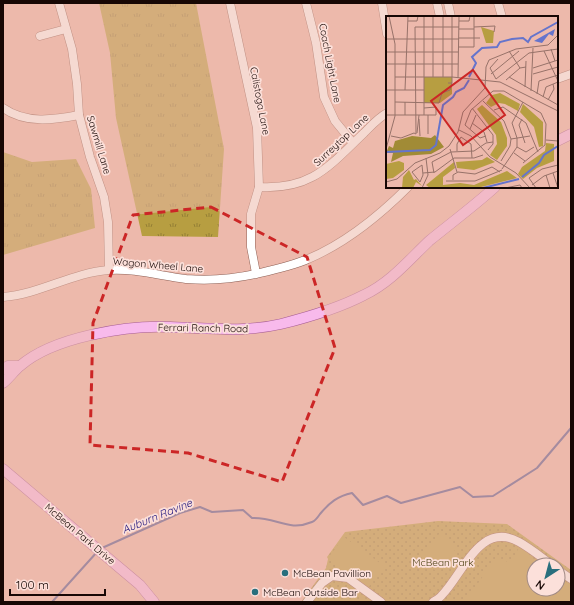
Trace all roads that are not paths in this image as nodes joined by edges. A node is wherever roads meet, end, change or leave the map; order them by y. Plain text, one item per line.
1 (60, 3) edge
2 (230, 3) edge
3 (306, 3) edge
4 (382, 3) edge
5 (437, 3) edge
6 (448, 3) edge
7 (498, 3) edge
8 (440, 16) edge
9 (451, 16) edge
10 (502, 16) edge
11 (386, 28) edge
12 (66, 29) junction
13 (40, 36) dead end
14 (571, 74) edge
15 (558, 79) edge
16 (3, 108) edge
17 (386, 113) edge
18 (79, 115) junction
19 (571, 134) edge
20 (558, 140) edge
21 (353, 143) junction
22 (259, 187) junction
23 (407, 188) edge
24 (494, 188) edge
25 (109, 270) junction
26 (256, 274) junction
27 (3, 297) edge
28 (19, 366) junction
29 (3, 370) edge
30 (3, 383) edge
31 (3, 469) edge
32 (541, 557) edge
33 (154, 602) edge
34 (307, 602) edge
35 (381, 602) edge
36 (432, 602) edge

1 - 12 street, Sawmill Lane
2 - 22 street, Calistoga Lane
3 - 21 street, Coach Light Lane
4 - 11 street
5 - 8 street
6 - 9 street
7 - 10 street
12 - 13 street
12 - 18 street, Sawmill Lane
14 - 15 street
16 - 18 street
17 - 21 street, Surreytop Lane
18 - 25 street, Sawmill Lane
19 - 20 main road
21 - 22 street, Surreytop Lane
22 - 26 street, Calistoga Lane
23 - 26 street, Wagon Wheel Lane
24 - 28 main road, Ferrari Ranch Road
25 - 26 street, Wagon Wheel Lane
25 - 27 street, Wagon Wheel Lane
28 - 29 main road, Ferrari Ranch Road
28 - 30 main road, Ferrari Ranch Road
31 - 33 main road, McBean Park Drive
32 - 36 street
34 - 35 street

